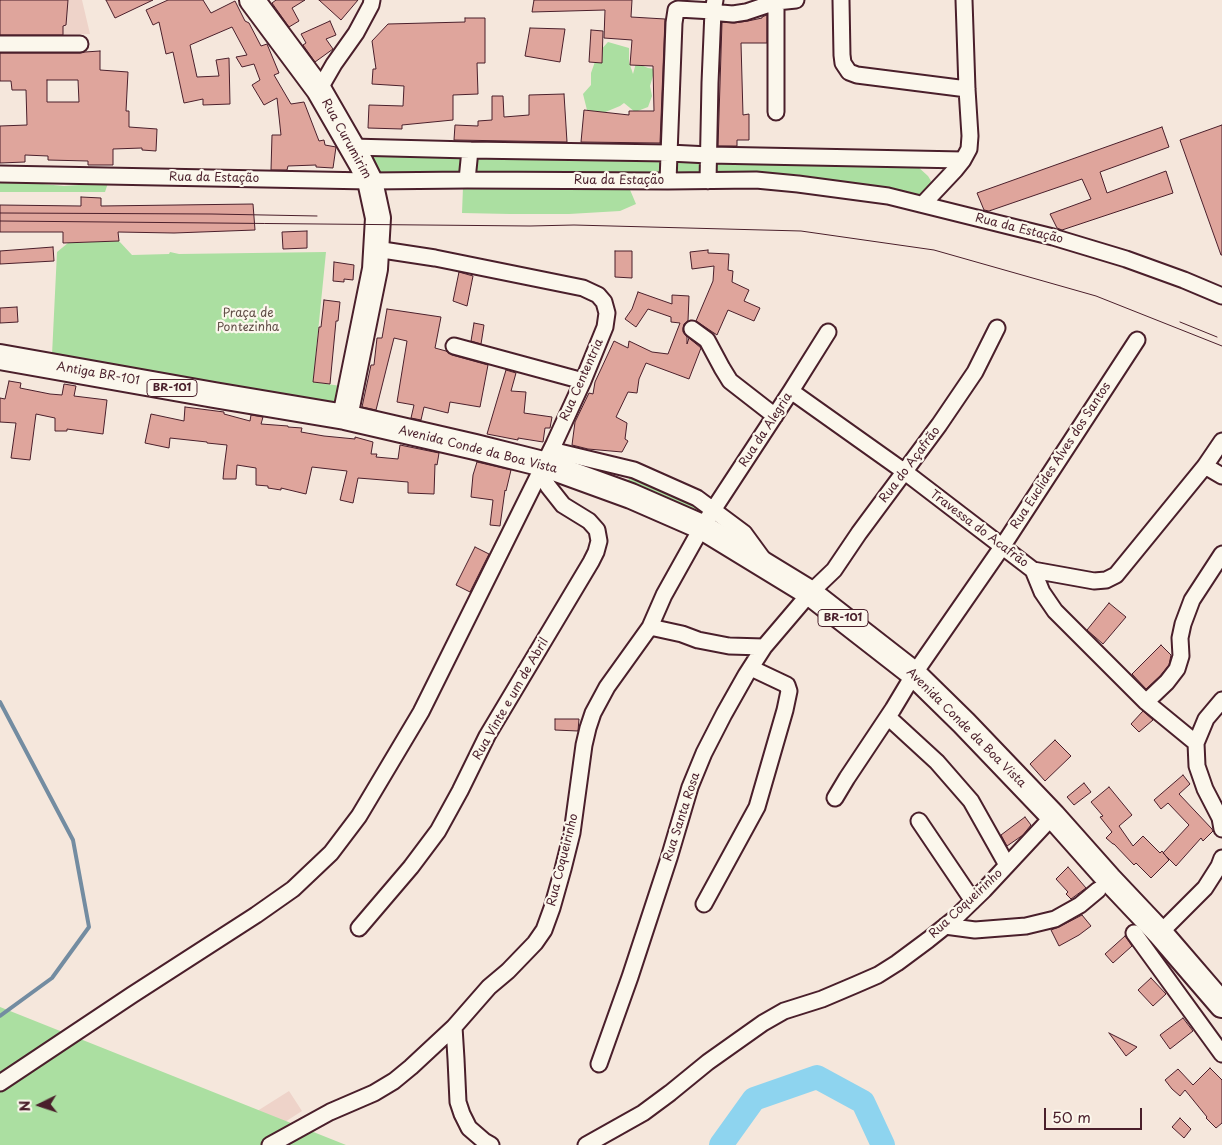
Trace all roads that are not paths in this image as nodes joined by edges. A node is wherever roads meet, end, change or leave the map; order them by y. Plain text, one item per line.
1 (252, 0) edge
2 (796, 0) edge
3 (842, 0) edge
4 (964, 0) edge
5 (375, 2) edge
6 (776, 2) junction
7 (714, 5) edge
8 (0, 44) edge
9 (80, 44) dead end
10 (966, 89) junction
11 (318, 90) junction
12 (776, 112) dead end
13 (352, 147) junction
14 (470, 150) junction
15 (669, 153) junction
16 (709, 155) junction
17 (964, 160) junction
18 (0, 174) edge
19 (467, 180) junction
20 (370, 181) junction
21 (668, 181) junction
22 (708, 181) junction
23 (922, 204) junction
24 (376, 249) junction
25 (1222, 296) edge
26 (692, 328) dead end
27 (997, 328) dead end
28 (828, 332) dead end
29 (1138, 340) dead end
30 (454, 346) dead end
31 (0, 357) edge
32 (583, 381) junction
33 (791, 391) junction
34 (345, 416) junction
35 (775, 416) junction
36 (1222, 441) edge
37 (545, 462) junction
38 (1205, 466) junction
39 (625, 467) junction
40 (905, 472) junction
41 (1222, 476) edge
42 (616, 490) junction
43 (708, 518) junction
44 (1002, 547) junction
45 (1222, 554) edge
46 (1033, 570) junction
47 (810, 593) junction
48 (650, 627) junction
49 (764, 647) junction
50 (751, 668) junction
51 (914, 674) junction
52 (1222, 700) edge
53 (1146, 702) junction
54 (888, 717) junction
55 (1196, 743) junction
56 (835, 798) dead end
57 (1054, 816) junction
58 (919, 821) dead end
59 (1222, 829) edge
60 (1222, 858) edge
61 (1007, 865) junction
62 (1098, 890) dead end
63 (973, 901) junction
64 (704, 904) dead end
65 (945, 926) junction
66 (358, 928) dead end
67 (1134, 933) dead end
68 (1160, 933) junction
69 (1222, 1005) edge
70 (454, 1027) junction
71 (1222, 1054) edge
72 (599, 1064) dead end
73 (0, 1083) edge
74 (270, 1145) edge
75 (491, 1145) edge
76 (586, 1145) edge

1 - 11 main road, Rua Curumirim
2 - 6 street
3 - 10 street
4 - 10 street
5 - 11 street
6 - 7 street
6 - 12 street
7 - 15 street
7 - 16 street
8 - 9 street
10 - 17 street
11 - 13 main road, Rua Curumirim
13 - 14 street
13 - 20 main road, Rua Curumirim
14 - 15 street
14 - 19 street
15 - 16 street
15 - 21 street
16 - 17 street
16 - 22 street
17 - 23 street
18 - 20 street, Rua da Estação
19 - 20 street, Rua da Estação
19 - 21 street, Rua da Estação
20 - 24 main road, Rua Curumirim
21 - 22 street, Rua da Estação
22 - 23 street, Rua da Estação
23 - 25 street, Rua da Estação
24 - 32 street, Rua Cententria
24 - 34 main road, Rua Curumirim
26 - 35 street
27 - 40 street, Rua do Açafrão
28 - 33 street, Rua da Alegria
29 - 44 street, Rua Euclides Alves dos Santos
30 - 32 street
31 - 34 main road, Antiga BR-101 / BR-101
32 - 37 street, Rua Cententria
33 - 35 street, Rua da Alegria
33 - 40 street, Travessa do Acafrão
34 - 37 main road, Avenida Conde da Boa Vista / BR-101
35 - 43 street, Rua da Alegria
36 - 38 street, Travessa do Acafrão
37 - 39 street
37 - 42 main road, Avenida Conde da Boa Vista / BR-101
37 - 66 street, Rua Vinte e um de Abril
37 - 73 street, Rua Cententria
38 - 41 street
38 - 46 street, Travessa do Acafrão
39 - 42 street
39 - 43 street
40 - 44 street, Travessa do Acafrão
40 - 47 street, Rua do Açafrão
42 - 43 main road, Avenida Conde da Boa Vista / BR-101
43 - 47 main road, Avenida Conde da Boa Vista / BR-101
43 - 48 street, Rua Coqueirinho
44 - 46 street, Travessa do Acafrão
44 - 51 street, Rua Euclides Alves dos Santos
45 - 53 street
46 - 53 street
47 - 49 street, Rua Santa Rosa
47 - 51 main road, Avenida Conde da Boa Vista / BR-101
48 - 49 street
48 - 70 street, Rua Coqueirinho
49 - 50 street, Rua Santa Rosa
50 - 64 street
50 - 72 street, Rua Santa Rosa
51 - 54 street, Rua Euclides Alves dos Santos
51 - 57 main road, Avenida Conde da Boa Vista / BR-101
52 - 55 street
53 - 55 street
54 - 56 street, Rua Euclides Alves dos Santos
54 - 61 street
55 - 59 street
57 - 61 street, Rua Coqueirinho
57 - 68 main road, Avenida Conde da Boa Vista / BR-101
58 - 63 street
60 - 68 street
61 - 63 street, Rua Coqueirinho
62 - 65 street
63 - 65 street, Rua Coqueirinho
65 - 76 street, Rua Coqueirinho
67 - 71 street
68 - 69 main road, Avenida Conde da Boa Vista / BR-101
70 - 74 street
70 - 75 street

